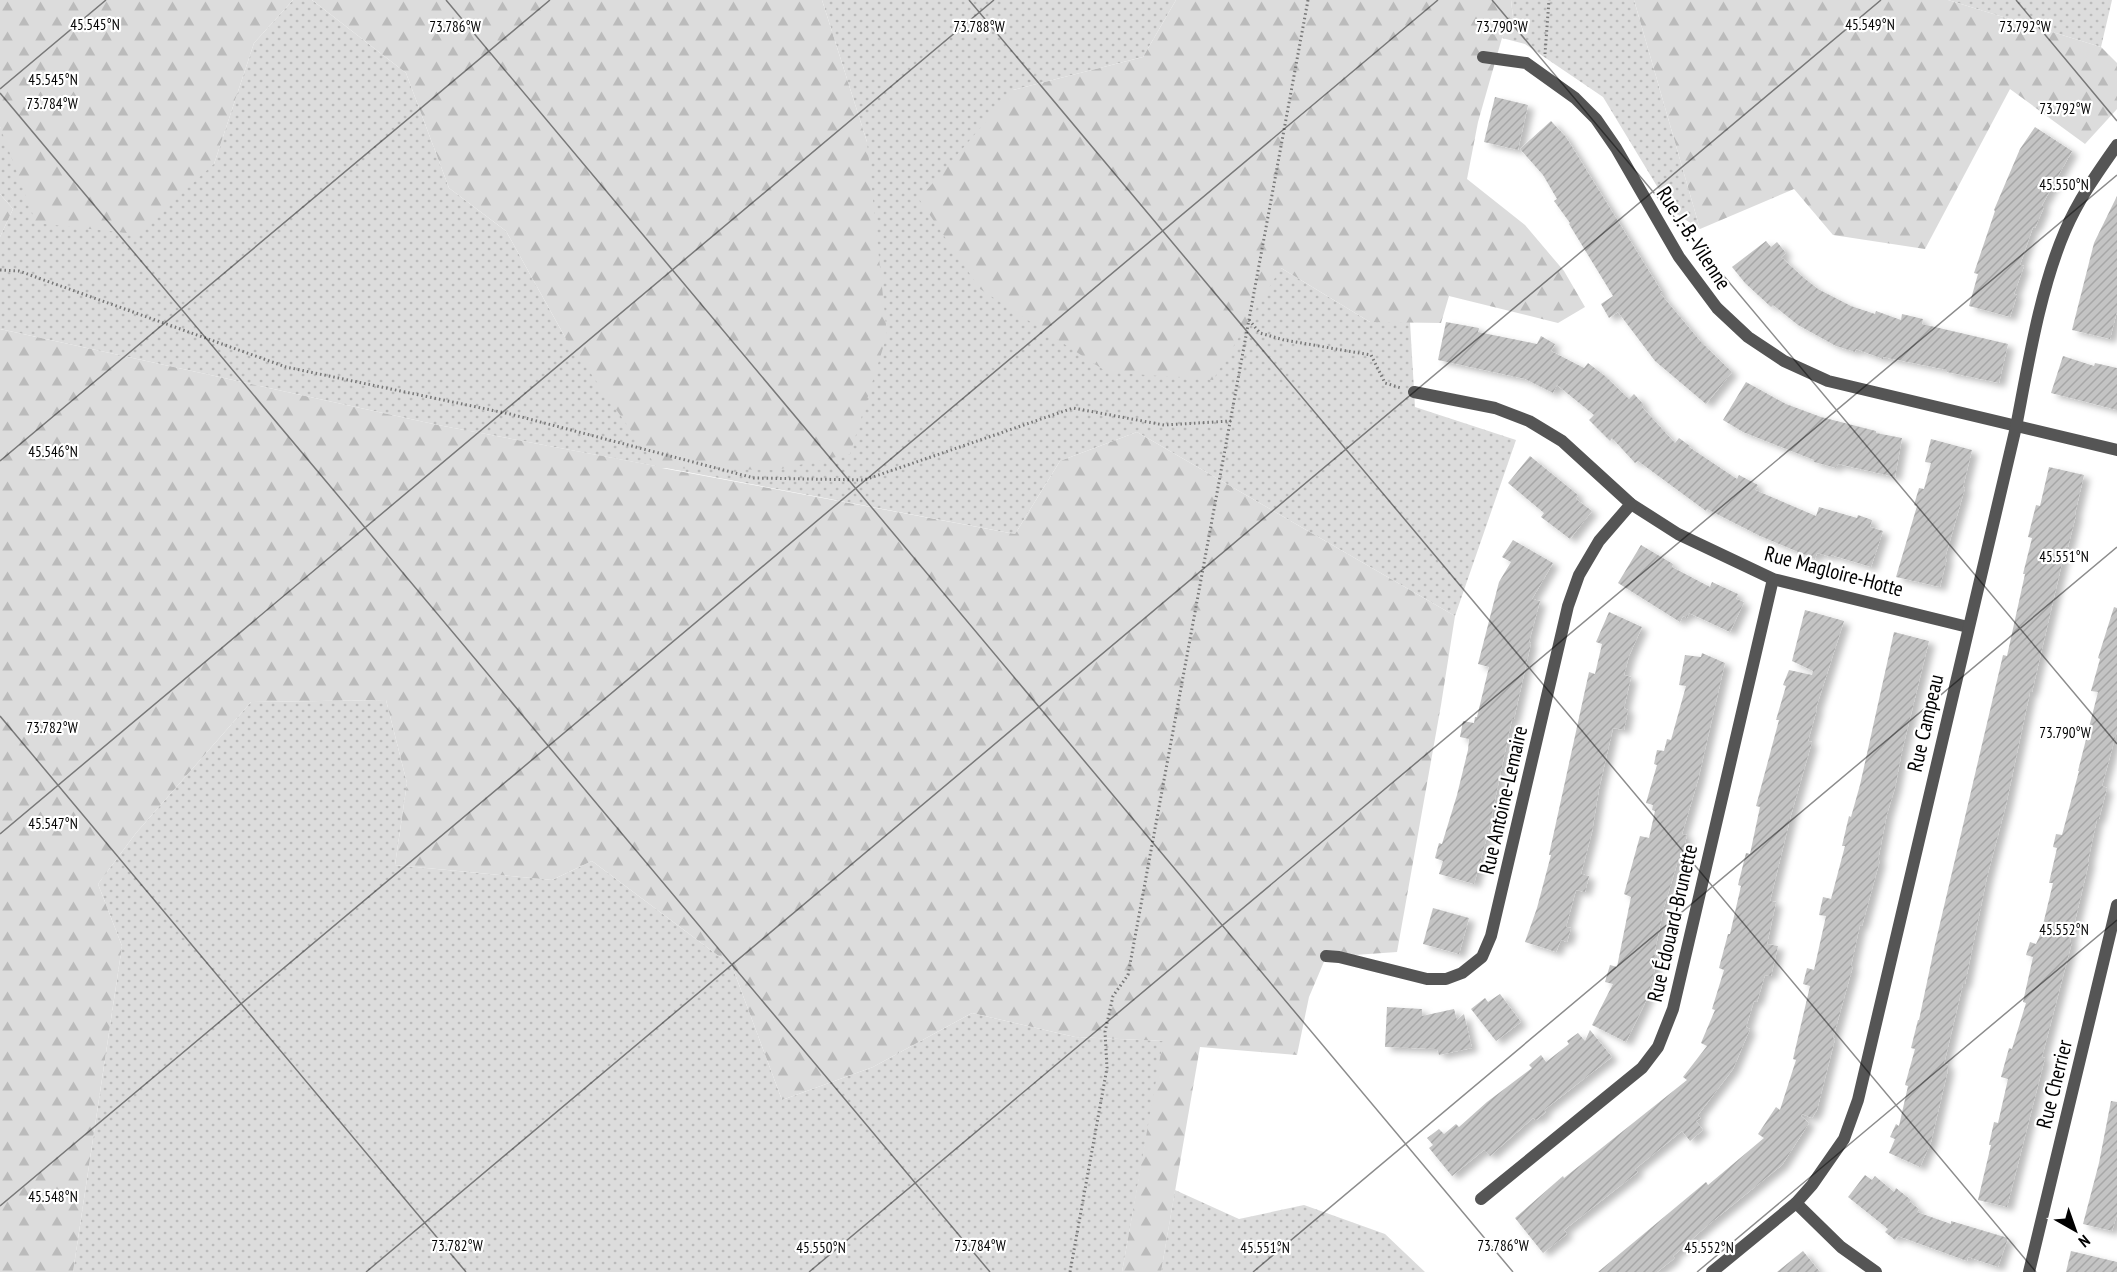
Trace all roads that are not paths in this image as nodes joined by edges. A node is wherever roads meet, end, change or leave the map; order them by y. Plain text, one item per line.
1 (1483, 57) dead end
2 (2117, 145) edge
3 (1414, 392) road end
4 (2016, 427) junction
5 (2117, 450) edge
6 (1631, 504) junction
7 (1773, 579) junction
8 (1968, 627) junction
9 (2117, 905) edge
10 (1326, 957) dead end
11 (1481, 1199) dead end
12 (1796, 1203) junction
13 (1712, 1272) edge
14 (1875, 1272) edge
15 (2029, 1272) edge

1 - 4 street, Rue J.-B.-Vilenne
2 - 4 street, Rue Campeau
3 - 6 street, Rue Magloire-Hotte
4 - 5 street, Rue J.-B.-Vilenne
4 - 8 street, Rue Campeau
6 - 7 street, Rue Magloire-Hotte
6 - 10 street, Rue Antoine-Lemaire
7 - 8 street, Rue Magloire-Hotte
7 - 11 street, Rue Édouard-Brunette
8 - 12 street, Rue Campeau
9 - 15 street, Rue Cherrier
12 - 13 street, Rue Campeau
12 - 14 street

